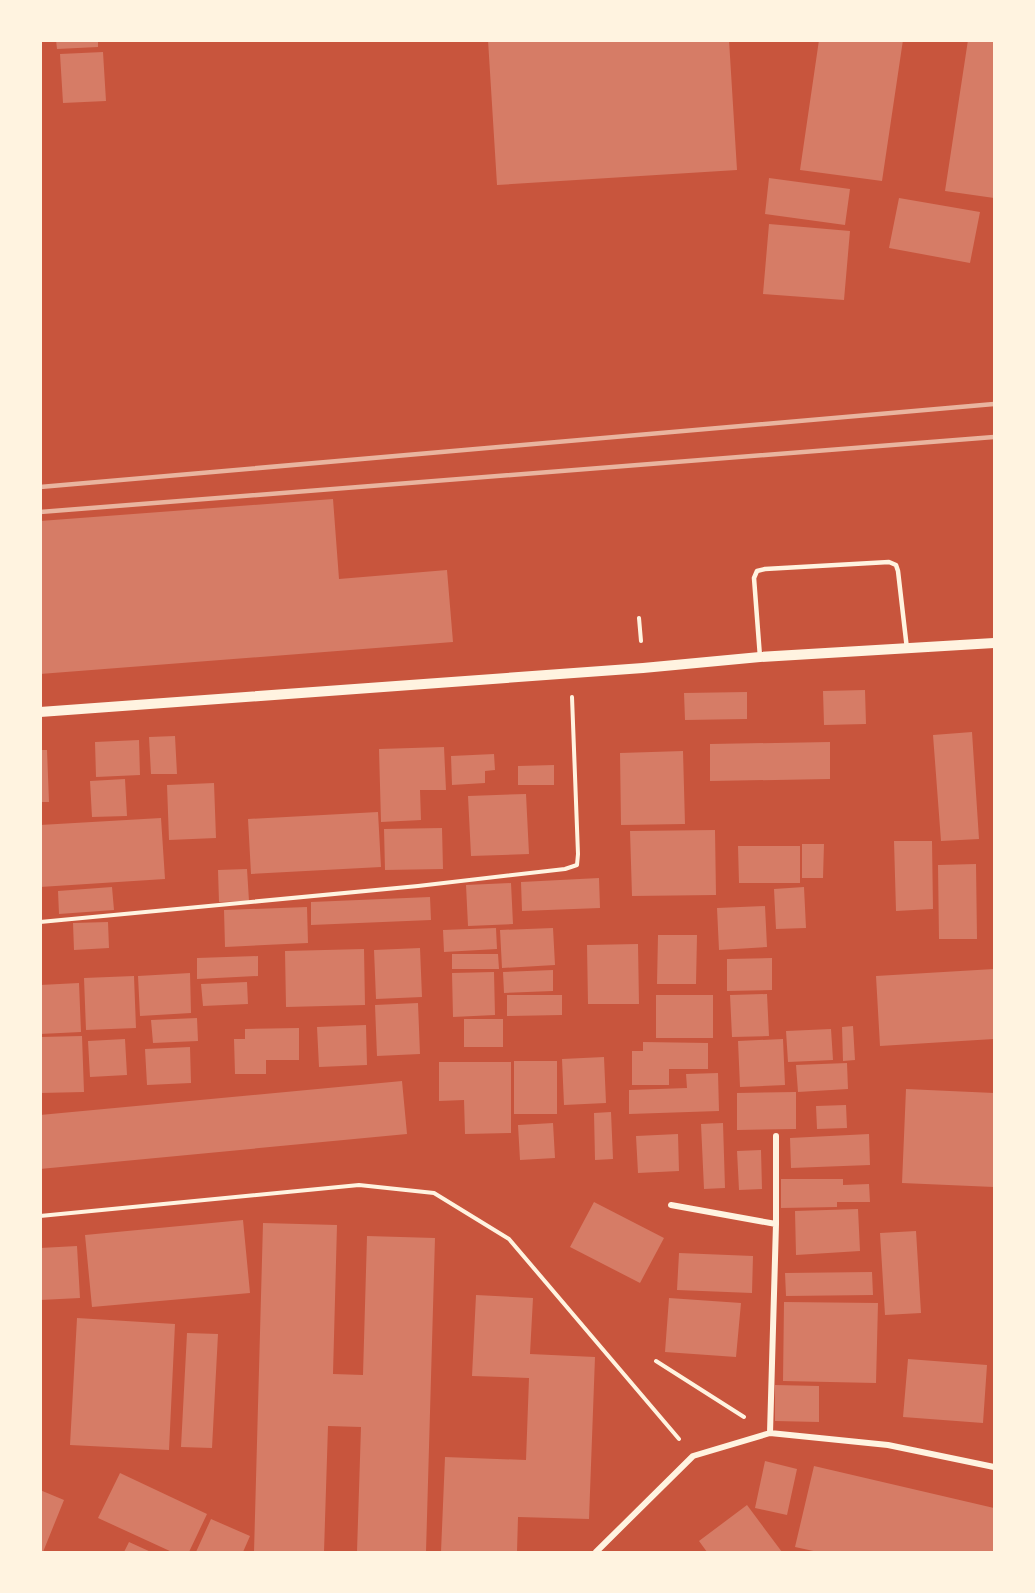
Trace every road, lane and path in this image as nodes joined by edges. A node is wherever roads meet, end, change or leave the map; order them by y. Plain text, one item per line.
1 (639, 618) dead end
2 (641, 641) dead end
3 (994, 643) edge
4 (907, 649) junction
5 (759, 657) junction
6 (572, 673) junction
7 (40, 712) edge
8 (40, 922) edge
9 (776, 1136) dead end
10 (671, 1205) dead end
11 (40, 1216) edge
12 (776, 1224) junction
13 (656, 1361) dead end
14 (770, 1433) junction
15 (693, 1456) junction
16 (994, 1467) edge
17 (596, 1552) edge

1 - 2 path
3 - 4 street
4 - 5 street
4 - 5 lane
5 - 6 street
6 - 7 street
6 - 8 path
9 - 12 street
10 - 12 street
11 - 15 path
12 - 14 street
13 - 14 path
14 - 15 street
14 - 16 street
15 - 17 street

